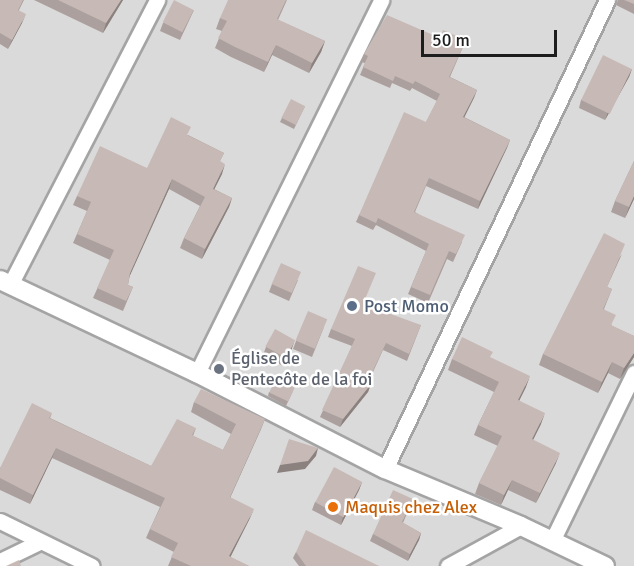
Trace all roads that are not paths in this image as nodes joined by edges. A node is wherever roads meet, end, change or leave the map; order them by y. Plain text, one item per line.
1 (157, 0) edge
2 (381, 0) edge
3 (607, 0) edge
4 (5, 282) edge
5 (197, 373) junction
6 (634, 373) edge
7 (385, 469) junction
8 (0, 521) edge
9 (521, 526) junction
10 (552, 541) junction
11 (39, 542) junction
12 (0, 561) edge
13 (92, 566) edge
14 (448, 566) edge
15 (605, 566) edge

1 - 4 street
2 - 5 street
3 - 7 street
4 - 5 street
5 - 7 street
6 - 10 street
7 - 9 street
8 - 11 street
9 - 10 street
9 - 14 street
10 - 15 street
11 - 12 street
11 - 13 street

